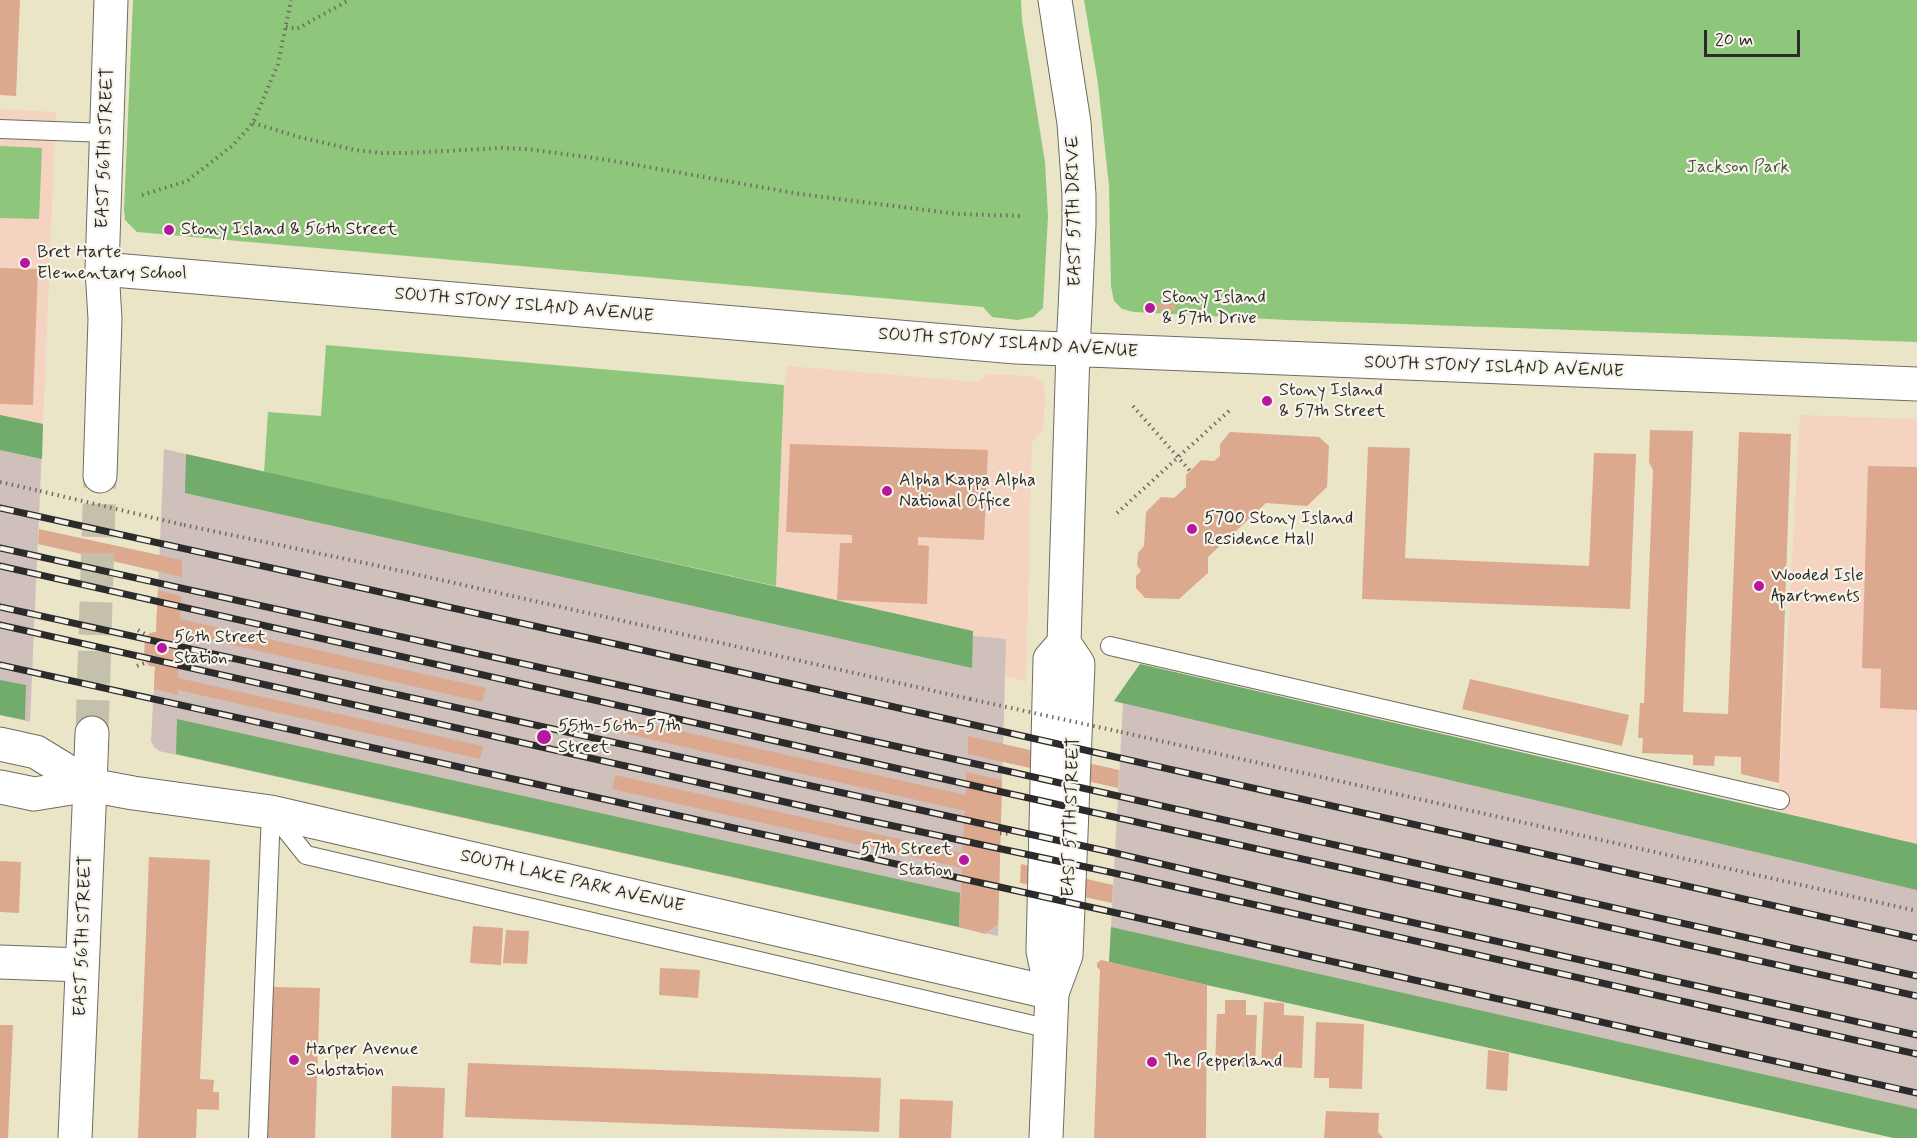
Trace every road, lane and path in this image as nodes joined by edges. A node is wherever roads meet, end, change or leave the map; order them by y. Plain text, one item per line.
1 (111, 0) edge
2 (291, 0) edge
3 (348, 0) edge
4 (1055, 0) edge
5 (286, 27) junction
6 (253, 123) junction
7 (0, 129) edge
8 (107, 133) junction
9 (142, 195) dead end
10 (1022, 216) dead end
11 (102, 269) junction
12 (1073, 351) junction
13 (1917, 384) edge
14 (1133, 406) dead end
15 (1232, 409) dead end
16 (1179, 458) junction
17 (1190, 471) dead end
18 (100, 476) tunnel mouth
19 (0, 482) edge
20 (1117, 513) dead end
21 (138, 630) dead end
22 (147, 635) dead end
23 (1110, 646) dead end
24 (147, 662) dead end
25 (137, 666) dead end
26 (92, 733) tunnel mouth
27 (0, 744) edge
28 (90, 785) junction
29 (0, 788) edge
30 (1780, 800) dead end
31 (271, 812) junction
32 (1000, 833) dead end
33 (1010, 834) dead end
34 (1917, 911) edge
35 (0, 962) edge
36 (82, 965) junction
37 (1052, 993) junction
38 (1050, 1029) junction
39 (75, 1138) edge
40 (258, 1138) edge
41 (1046, 1138) edge

1 - 8 street, EAST 56TH STREET
2 - 5 path
3 - 5 path
4 - 12 street, EAST 57TH DRIVE
5 - 6 path
6 - 9 path
6 - 10 path
7 - 8 lane
8 - 11 street, EAST 56TH STREET
11 - 12 street, SOUTH STONY ISLAND AVENUE
11 - 18 street, EAST 56TH STREET
12 - 13 street, SOUTH STONY ISLAND AVENUE
12 - 37 street, EAST 57TH STREET
14 - 16 path
15 - 16 path
16 - 17 path
16 - 20 path
19 - 34 path, bridge
21 - 22 path
23 - 30 lane
24 - 25 path
26 - 28 street, EAST 56TH STREET
27 - 28 street, SOUTH LAKE PARK AVENUE
28 - 29 street, SOUTH LAKE PARK AVENUE
28 - 31 street, SOUTH LAKE PARK AVENUE
28 - 36 street, EAST 56TH STREET
31 - 37 street, SOUTH LAKE PARK AVENUE
31 - 38 lane
31 - 40 lane
32 - 33 path
35 - 36 street
36 - 39 street, EAST 56TH STREET
37 - 38 street, EAST 57TH STREET
38 - 41 street, EAST 57TH STREET

